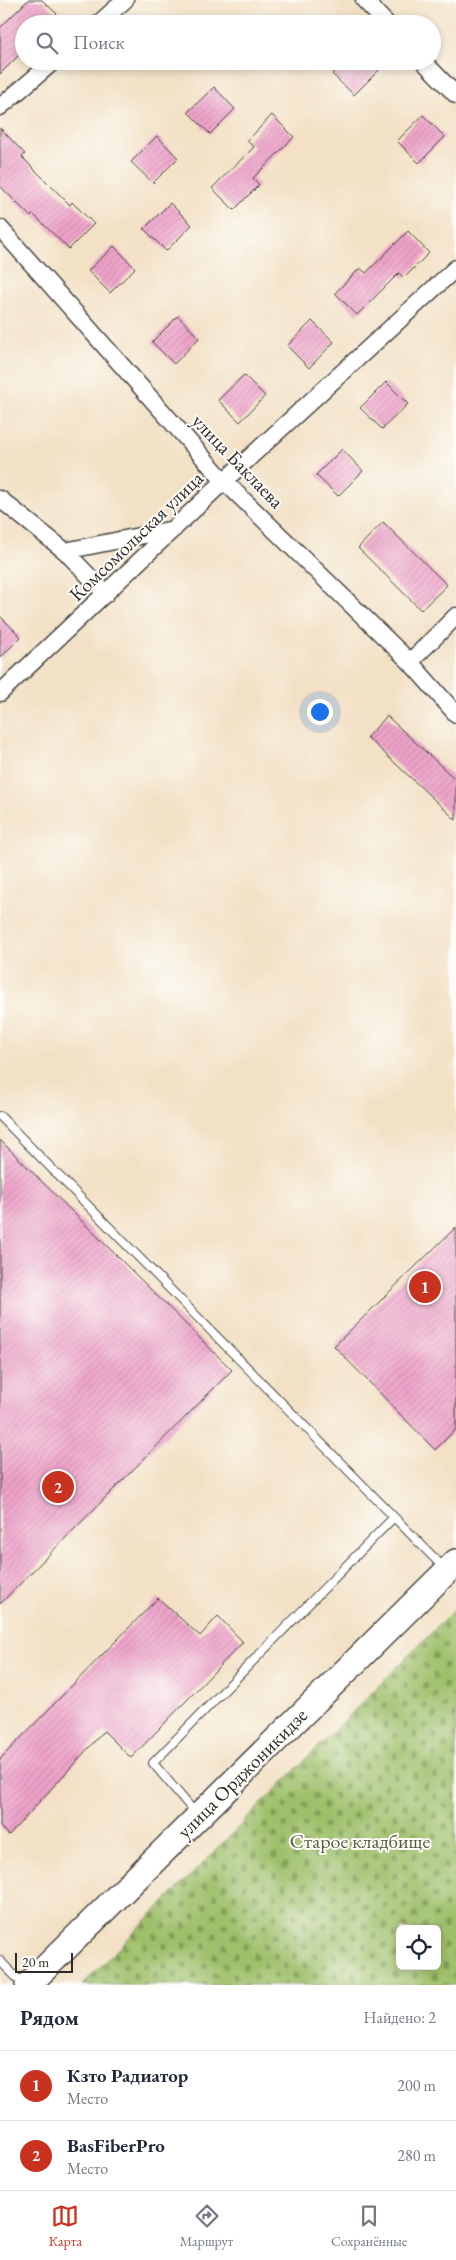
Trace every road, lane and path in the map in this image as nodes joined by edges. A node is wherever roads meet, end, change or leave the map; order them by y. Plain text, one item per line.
1 (125, 0) edge
2 (364, 0) edge
3 (108, 15) edge
4 (378, 15) edge
5 (43, 70) edge
6 (432, 70) edge
7 (456, 95) edge
8 (0, 107) edge
9 (0, 228) edge
10 (456, 268) edge
11 (224, 481) junction
12 (0, 499) edge
13 (174, 529) junction
14 (65, 551) junction
15 (106, 594) junction
16 (456, 616) edge
17 (410, 662) junction
18 (0, 693) edge
19 (456, 714) edge
20 (0, 1116) edge
21 (394, 1517) junction
22 (451, 1566) edge
23 (198, 1816) junction
24 (0, 1961) edge
25 (24, 1985) edge
26 (28, 1985) edge

1 - 3 street
2 - 4 street
5 - 8 street
6 - 7 street
9 - 11 street, улица Баклаева
10 - 11 street, Комсомольская улица
11 - 13 street, Комсомольская улица
11 - 17 street, улица Баклаева
12 - 14 street
13 - 14 street
13 - 15 street, Комсомольская улица
14 - 15 street
15 - 18 street, Комсомольская улица
16 - 17 street
17 - 19 street, улица Баклаева
20 - 21 lane
21 - 22 lane
21 - 23 lane
22 - 23 main road, улица Орджоникидзе
23 - 26 main road, улица Орджоникидзе
24 - 25 lane

